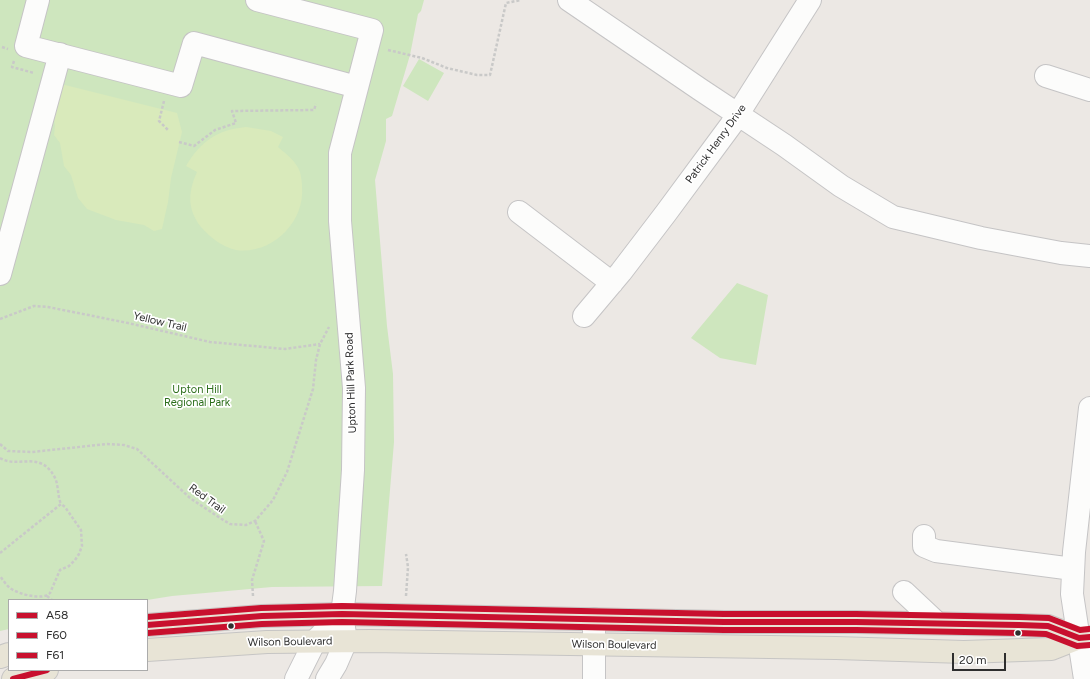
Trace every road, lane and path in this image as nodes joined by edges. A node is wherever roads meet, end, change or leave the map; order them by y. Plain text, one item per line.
1 (38, 0) edge
2 (256, 0) edge
3 (521, 0) edge
4 (569, 0) edge
5 (810, 0) edge
6 (60, 54) junction
7 (410, 55) dead end
8 (1046, 76) dead end
9 (357, 87) junction
10 (1090, 90) edge
11 (316, 104) dead end
12 (162, 108) dead end
13 (738, 115) junction
14 (168, 130) dead end
15 (179, 142) dead end
16 (519, 212) dead end
17 (1090, 256) edge
18 (0, 274) edge
19 (612, 283) junction
20 (348, 305) junction
21 (584, 316) dead end
22 (0, 319) edge
23 (320, 344) junction
24 (1090, 408) edge
25 (0, 444) edge
26 (0, 458) edge
27 (61, 504) junction
28 (255, 521) junction
29 (924, 536) dead end
30 (0, 553) edge
31 (406, 554) dead end
32 (1073, 569) junction
33 (0, 576) edge
34 (904, 592) dead end
35 (406, 594) dead end
36 (47, 596) junction
37 (253, 596) dead end
38 (51, 599) edge
39 (342, 614) junction
40 (594, 619) junction
41 (937, 623) junction
42 (148, 625) edge
43 (1085, 638) edge
44 (315, 641) junction
45 (346, 641) junction
46 (594, 645) junction
47 (148, 650) edge
48 (43, 671) edge
49 (13, 679) edge
50 (296, 679) edge
51 (327, 679) edge
52 (594, 679) edge
53 (1085, 679) edge

1 - 6 street
2 - 9 street, Upton Hill Park Road
3 - 7 path
4 - 13 street
5 - 13 street, Patrick Henry Drive
6 - 9 street
6 - 18 street
8 - 10 street
9 - 20 street, Upton Hill Park Road
11 - 15 path
12 - 14 path
13 - 17 street
13 - 19 street, Patrick Henry Drive
16 - 19 street
19 - 21 street, Patrick Henry Drive
20 - 23 path
20 - 39 street, Upton Hill Park Road
22 - 23 path, Yellow Trail
23 - 28 path
24 - 32 street
25 - 28 path, Red Trail
26 - 27 path
27 - 30 path
27 - 36 path
28 - 37 path
29 - 32 street
31 - 35 path
32 - 43 street
33 - 36 path
34 - 41 street
36 - 38 path
39 - 40 main road
39 - 42 main road
39 - 44 street
39 - 45 street
40 - 41 main road
40 - 46 street
41 - 43 main road
43 - 46 main road, Wilson Boulevard
43 - 53 street
44 - 45 main road, Wilson Boulevard
44 - 47 main road, Wilson Boulevard
44 - 50 street
45 - 46 main road, Wilson Boulevard
45 - 51 street
46 - 52 street
48 - 49 main road

